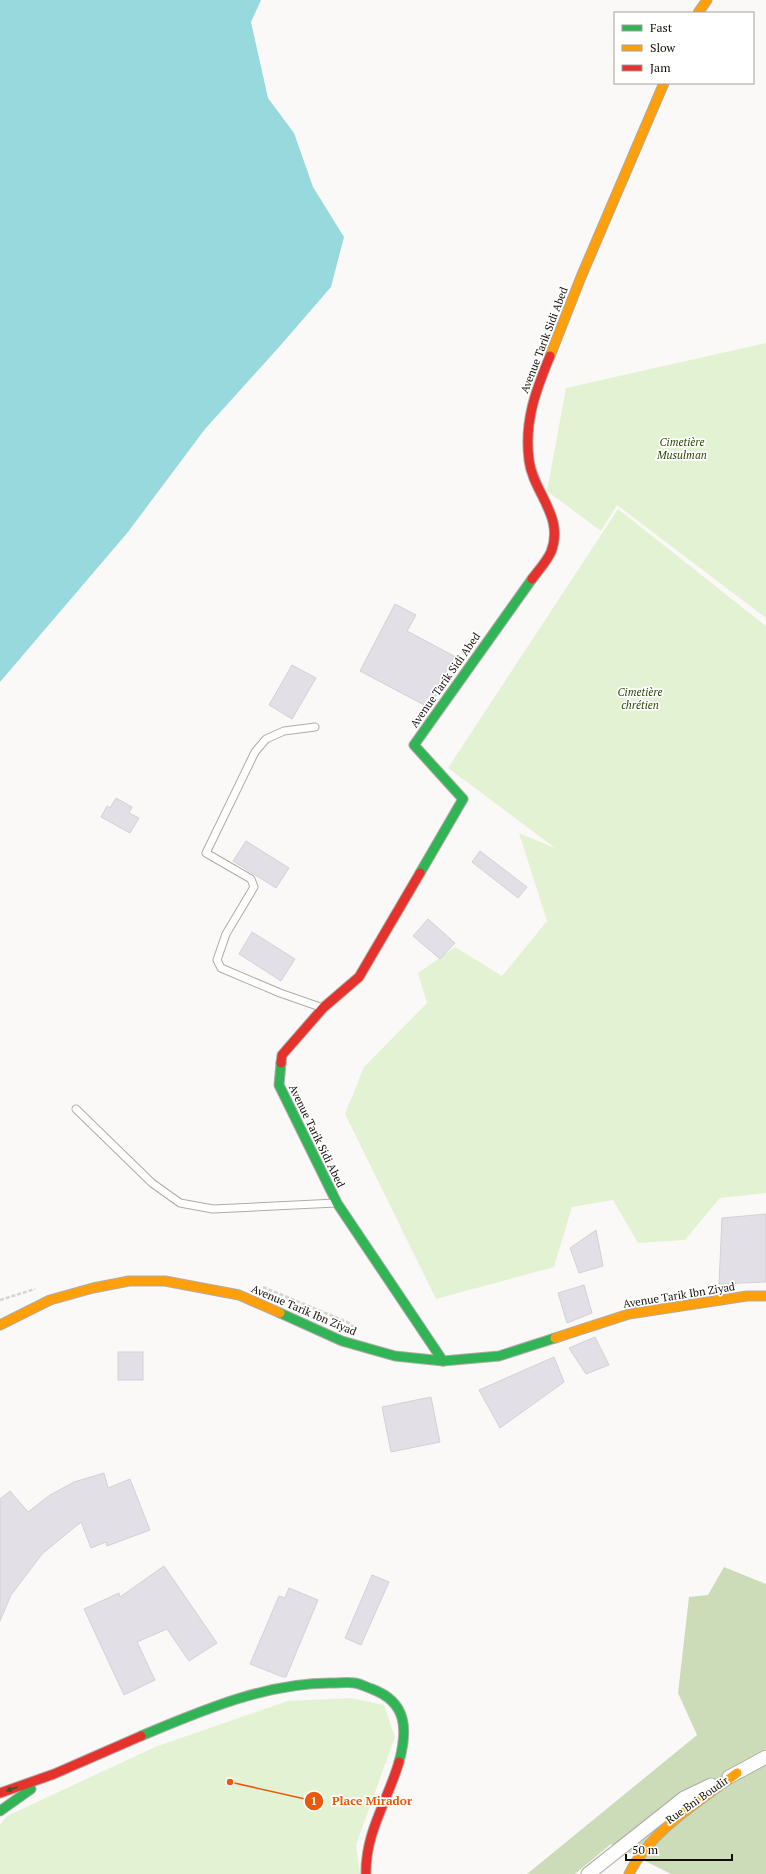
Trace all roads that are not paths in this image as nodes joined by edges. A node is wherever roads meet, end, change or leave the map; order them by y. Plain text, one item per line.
1 (707, 0) edge
2 (699, 12) edge
3 (664, 84) edge
4 (315, 727) dead end
5 (323, 1008) junction
6 (76, 1109) dead end
7 (337, 1203) junction
8 (766, 1296) edge
9 (0, 1325) edge
10 (443, 1361) junction
11 (766, 1757) edge
12 (737, 1773) junction
13 (51, 1775) junction
14 (0, 1793) edge
15 (0, 1811) edge
16 (366, 1874) edge
17 (588, 1874) edge
18 (602, 1874) edge
19 (629, 1874) edge

1 - 2 street
3 - 5 street, Avenue Tarik Sidi Abed
4 - 5 lane
5 - 7 street, Avenue Tarik Sidi Abed
6 - 7 lane
7 - 10 street, Avenue Tarik Sidi Abed
8 - 10 street, Avenue Tarik Ibn Ziyad
9 - 10 street, Avenue Tarik Ibn Ziyad
11 - 12 street, Rue Bni Boudir
12 - 17 street, Rue Bni Boudir
12 - 18 street, Rue Bni Boudir
12 - 19 street
13 -> 14 street
13 - 15 street
13 - 16 street

